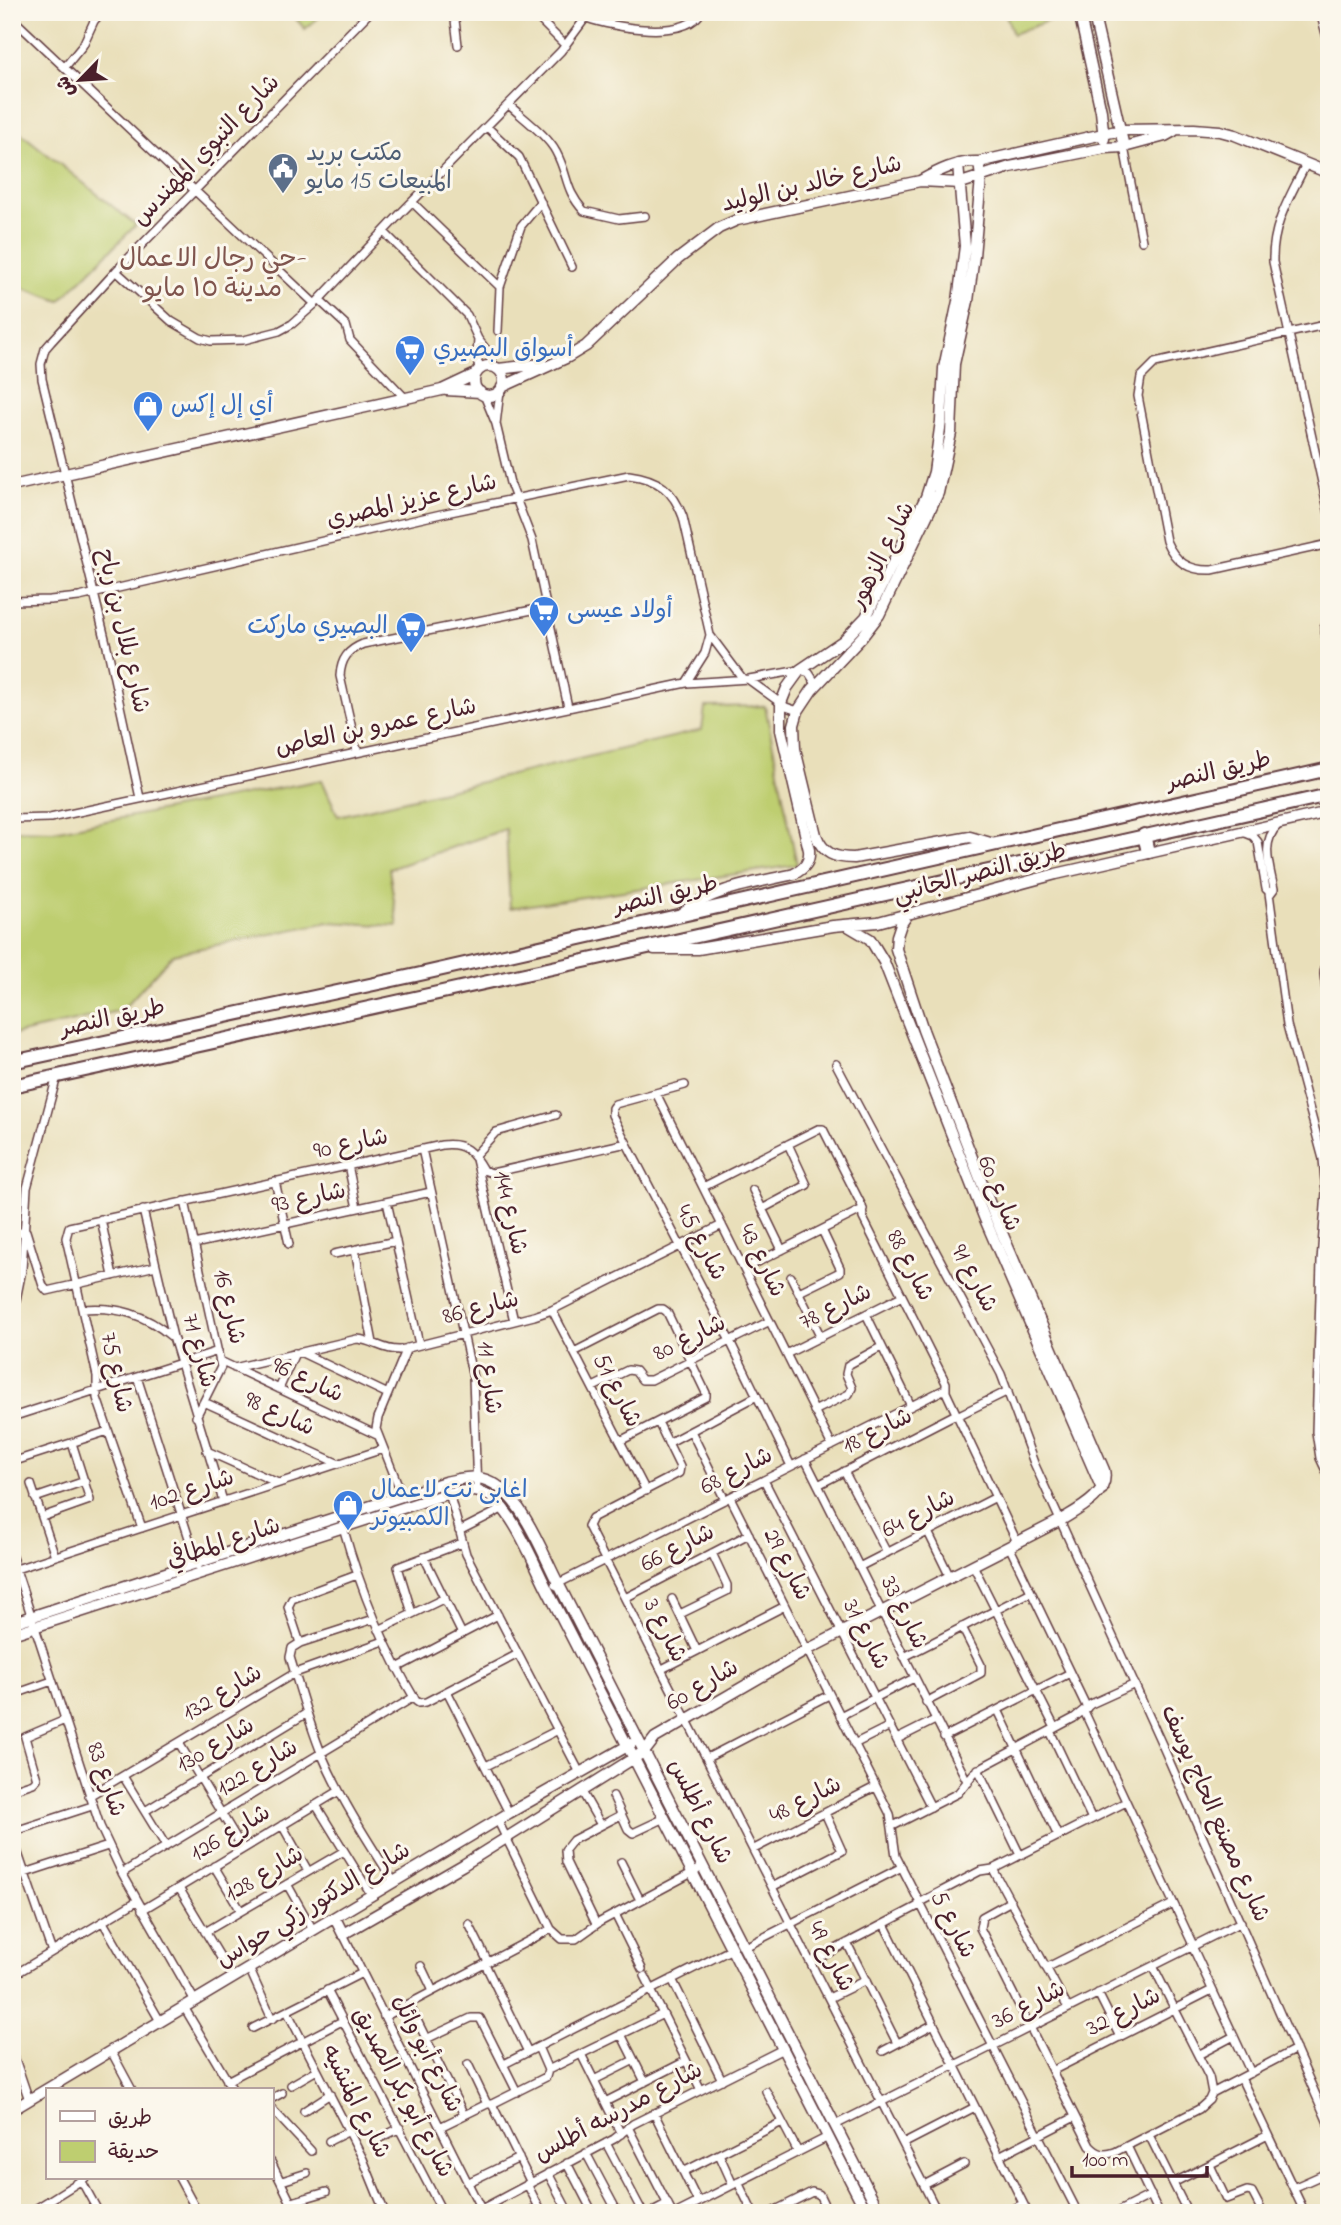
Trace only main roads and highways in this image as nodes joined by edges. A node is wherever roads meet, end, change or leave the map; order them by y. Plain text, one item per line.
1 (1329, 769) edge
2 (1329, 795) edge
3 (1144, 835) junction
4 (1148, 852) road end
5 (320, 995) junction
6 (295, 1001) junction
7 (324, 1019) junction
8 (299, 1024) junction
9 (12, 1062) edge
10 (12, 1086) edge

1 - 5 highway, طريق النصر
2 - 3 highway, طريق النصر
3 - 4 highway
3 - 7 highway, طريق النصر
5 - 6 highway, طريق النصر
5 - 7 highway
6 - 8 highway
6 - 9 highway, طريق النصر
7 - 8 highway, طريق النصر
8 - 10 highway, طريق النصر

